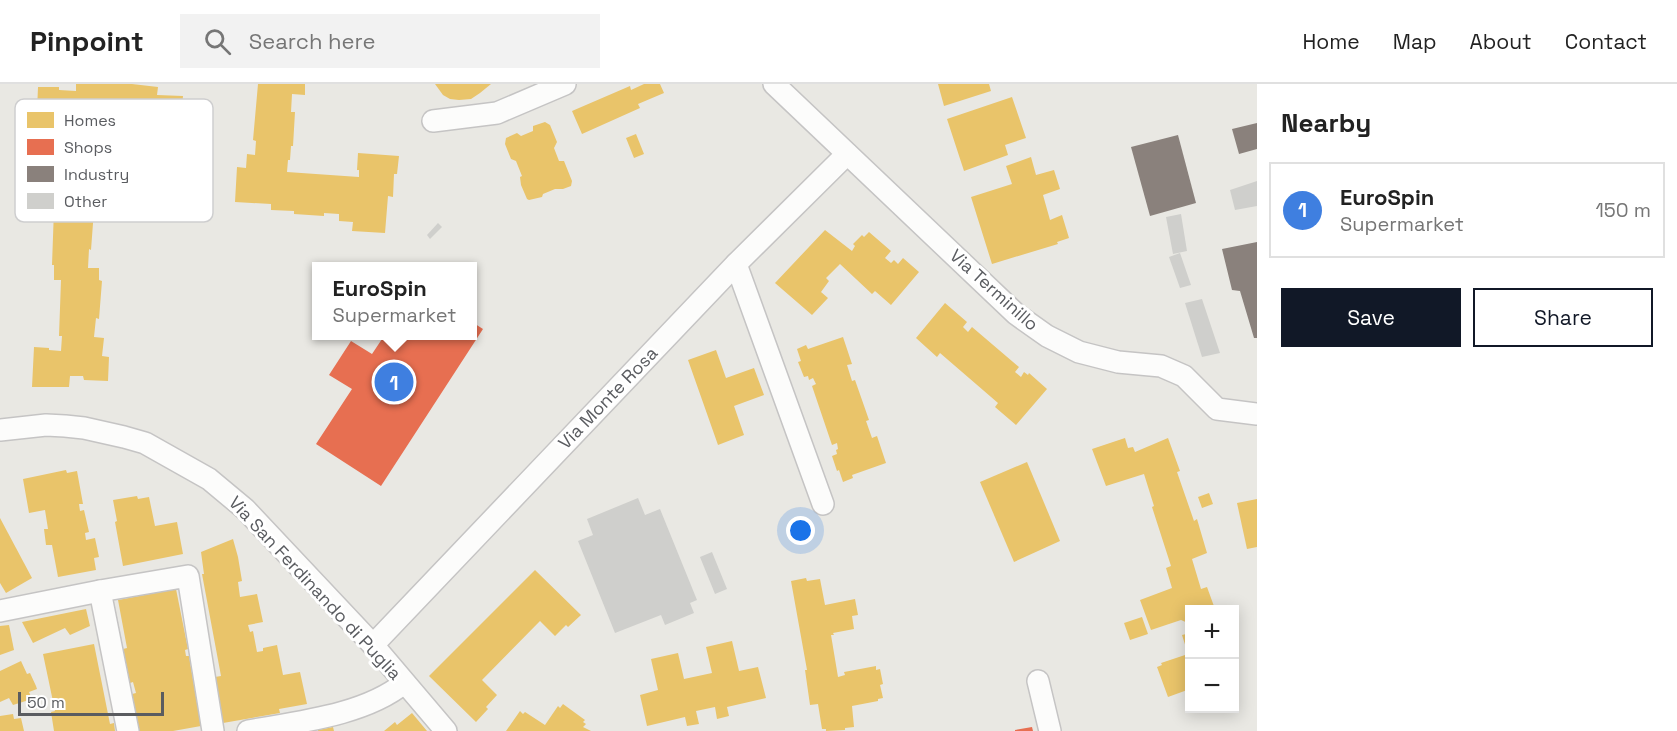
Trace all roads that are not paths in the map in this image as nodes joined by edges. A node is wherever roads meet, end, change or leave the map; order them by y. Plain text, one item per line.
1 (565, 84) edge
2 (774, 84) edge
3 (433, 121) dead end
4 (847, 154) junction
5 (736, 264) junction
6 (1257, 414) edge
7 (0, 430) edge
8 (823, 504) dead end
9 (100, 591) junction
10 (0, 611) edge
11 (373, 645) junction
12 (1038, 681) dead end
13 (404, 683) junction
14 (128, 731) edge
15 (213, 731) edge
16 (248, 731) edge
17 (446, 731) edge
18 (1050, 731) edge

1 - 3 street
2 - 4 street, Via Terminillo
4 - 5 street, Via Monte Rosa
4 - 6 street, Via Terminillo
5 - 8 street
5 - 11 street, Via Monte Rosa
7 - 11 street, Via San Ferdinando di Puglia
9 - 10 street
9 - 14 street
9 - 15 street
11 - 13 street, Via San Ferdinando di Puglia
12 - 18 street
13 - 16 street
13 - 17 street, Via San Ferdinando di Puglia

